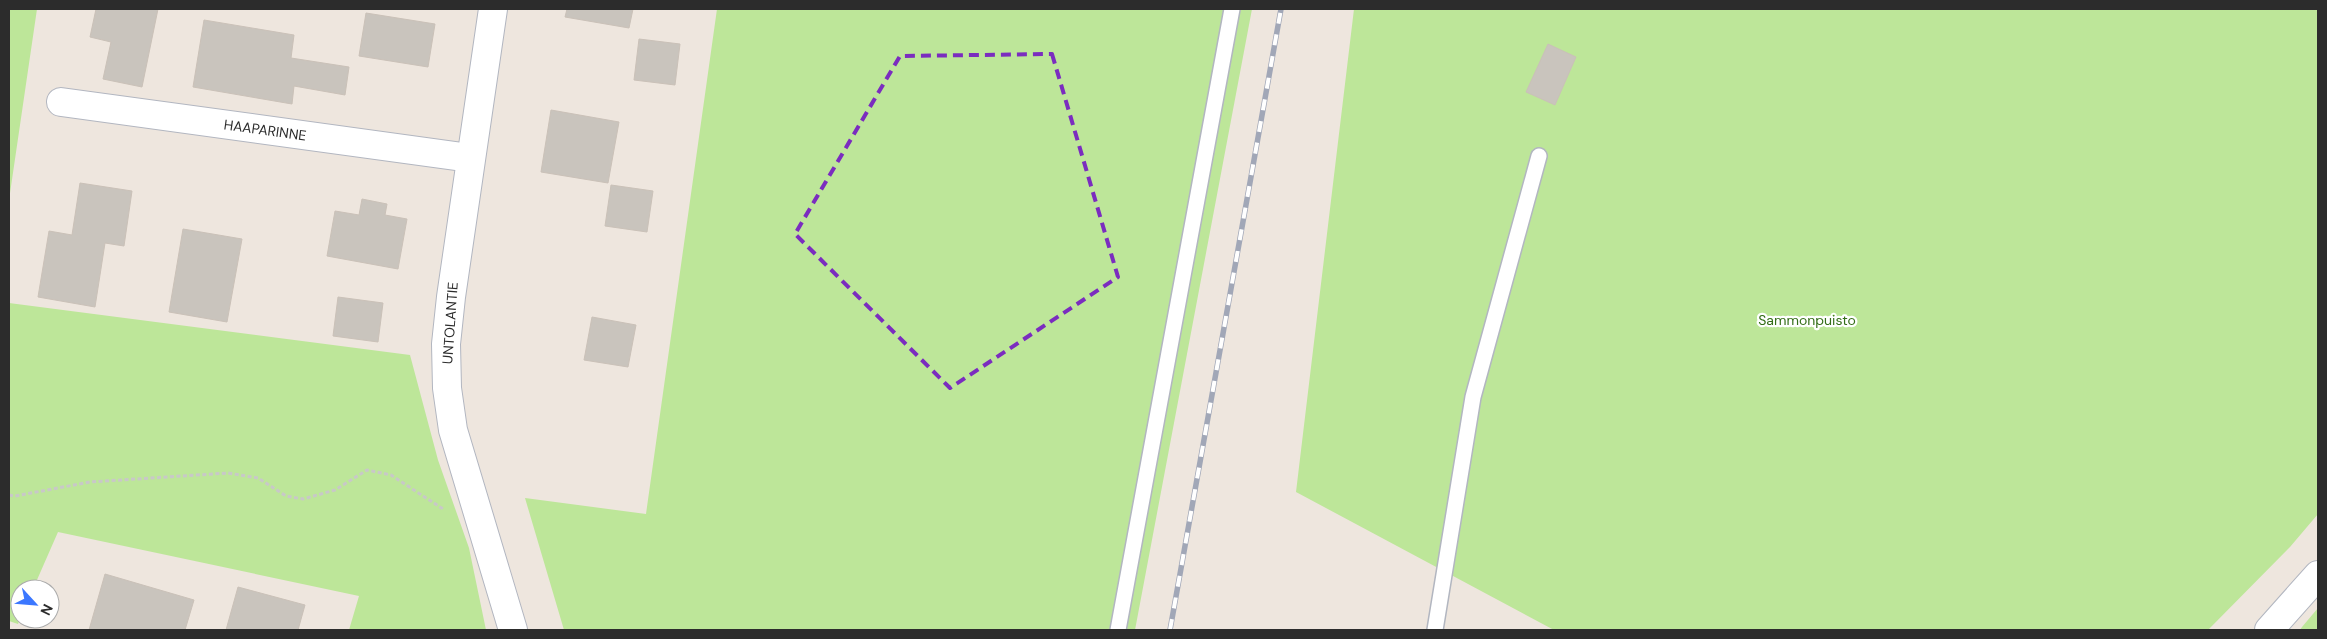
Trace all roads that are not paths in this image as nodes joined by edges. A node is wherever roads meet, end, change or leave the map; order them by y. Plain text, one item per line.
1 (494, 9) edge
2 (1232, 9) edge
3 (61, 102) dead end
4 (1539, 156) dead end
5 (470, 158) junction
6 (2318, 575) edge
7 (513, 630) edge
8 (1118, 630) edge
9 (1436, 630) edge
10 (2269, 630) edge

1 - 5 street, UNTOLANTIE
2 - 8 lane
3 - 5 street, HAAPARINNE
4 - 9 lane
5 - 7 street, UNTOLANTIE
6 - 10 street

